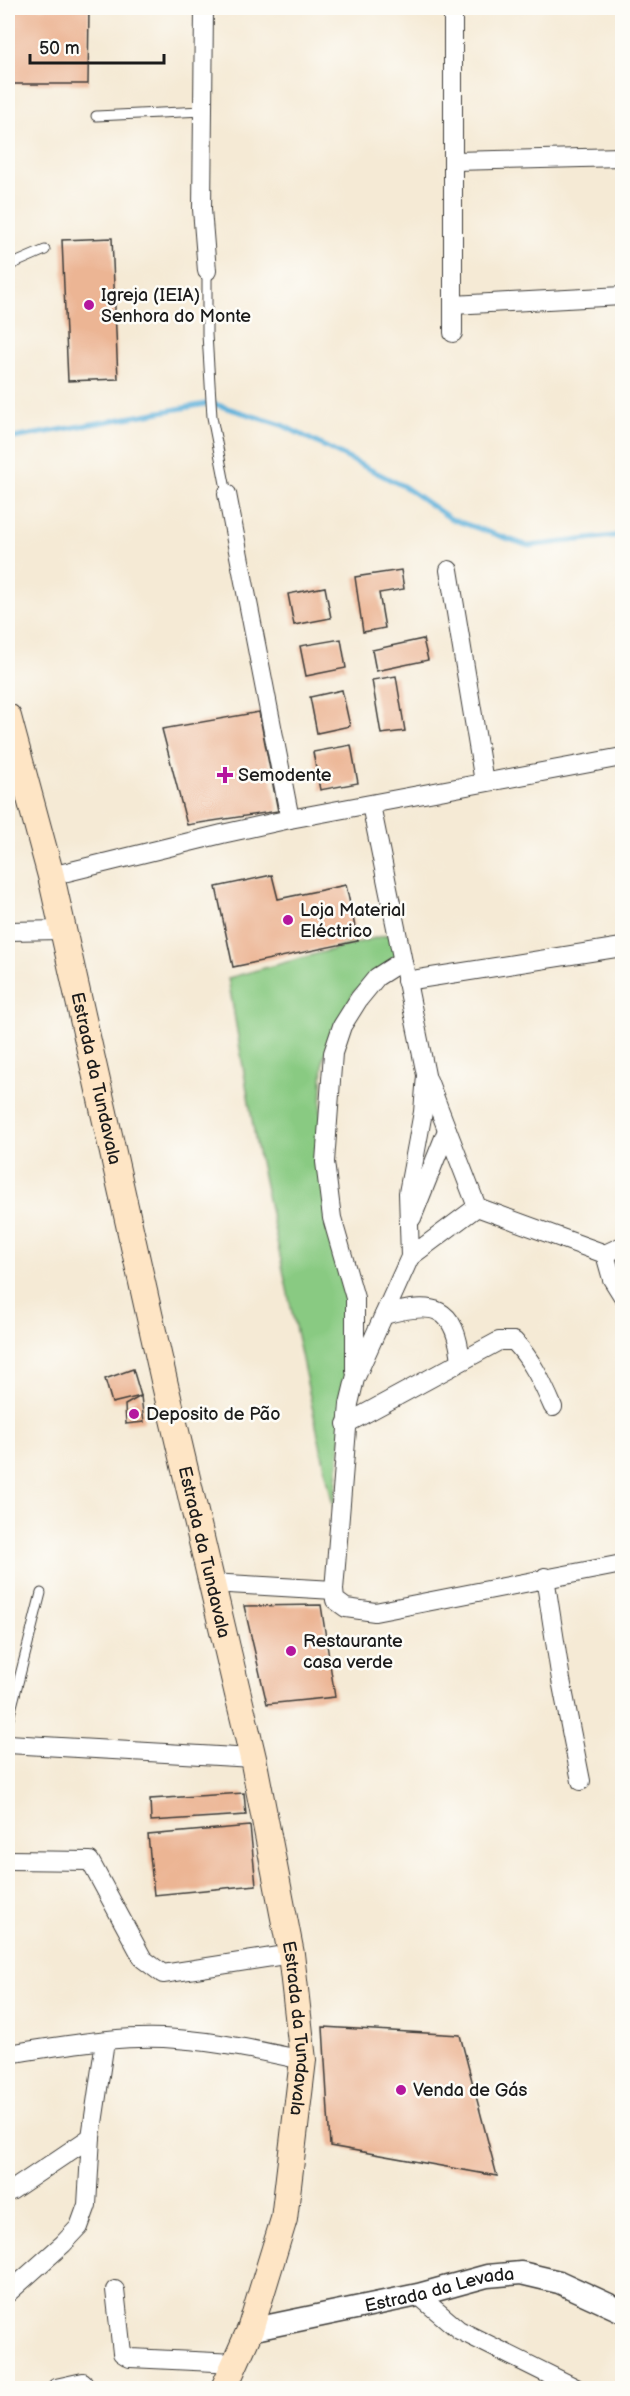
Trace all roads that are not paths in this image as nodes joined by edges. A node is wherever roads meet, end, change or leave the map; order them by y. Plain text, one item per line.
1 (204, 8) edge
2 (453, 8) edge
3 (203, 111) junction
4 (96, 116) dead end
5 (622, 157) edge
6 (454, 160) junction
7 (45, 250) dead end
8 (8, 266) edge
9 (207, 271) joint
10 (622, 296) edge
11 (453, 305) junction
12 (453, 333) dead end
13 (227, 494) joint
14 (449, 570) dead end
15 (8, 717) edge
16 (622, 758) edge
17 (484, 782) junction
18 (371, 805) junction
19 (290, 819) junction
20 (51, 876) junction
21 (62, 930) junction
22 (8, 931) edge
23 (622, 947) edge
24 (402, 961) junction
25 (406, 981) junction
26 (426, 1075) junction
27 (447, 1130) junction
28 (477, 1207) junction
29 (409, 1225) junction
30 (622, 1246) edge
31 (605, 1254) junction
32 (410, 1257) junction
33 (622, 1295) edge
34 (384, 1315) junction
35 (461, 1362) junction
36 (355, 1379) junction
37 (553, 1407) dead end
38 (346, 1424) junction
39 (622, 1564) edge
40 (545, 1577) junction
41 (211, 1583) junction
42 (334, 1590) junction
43 (41, 1593) dead end
44 (8, 1722) edge
45 (8, 1744) edge
46 (253, 1758) junction
47 (581, 1781) dead end
48 (8, 1860) edge
49 (291, 1954) junction
50 (105, 2041) junction
51 (8, 2054) edge
52 (303, 2060) junction
53 (91, 2137) junction
54 (11, 2191) dead end
55 (115, 2290) dead end
56 (8, 2293) edge
57 (418, 2295) junction
58 (622, 2311) edge
59 (250, 2330) junction
60 (236, 2362) junction
61 (83, 2382) dead end
62 (56, 2388) edge
63 (224, 2388) edge
64 (576, 2388) edge

1 - 3 street
2 - 6 street
3 - 4 lane
3 - 9 street
5 - 6 street
6 - 11 street
7 - 8 lane
9 - 13 lane
10 - 11 street
11 - 12 street
13 - 19 street
14 - 17 street
15 - 20 main road, Estrada da Tundavala
16 - 17 street
17 - 18 street
18 - 19 street
18 - 24 street
19 - 20 street
20 - 21 main road, Estrada da Tundavala
21 - 22 street
21 - 41 main road, Estrada da Tundavala
23 - 25 street
24 - 25 street
24 - 36 street
25 - 26 street
26 - 27 street
26 - 29 street
27 - 28 street
27 - 29 street
28 - 31 street
28 - 32 street
29 - 32 street
30 - 31 street
31 - 33 street
32 - 34 street
34 - 35 street
34 - 36 street
35 - 37 street
35 - 38 street
36 - 38 street
38 - 42 street
39 - 40 street
40 - 42 street
40 - 47 street
41 - 42 street
41 - 46 main road, Estrada da Tundavala
43 - 44 lane
45 - 46 street
46 - 49 main road, Estrada da Tundavala
48 - 49 street
49 - 52 main road, Estrada da Tundavala
50 - 51 street
50 - 52 street
50 - 53 street
52 - 59 main road, Estrada da Tundavala
53 - 54 street
53 - 56 street
55 - 60 street
57 - 58 street, Estrada da Levada
57 - 59 street, Estrada da Levada
57 - 64 street
59 - 60 main road, Estrada da Tundavala
60 - 63 main road, Estrada da Tundavala
61 - 62 street

